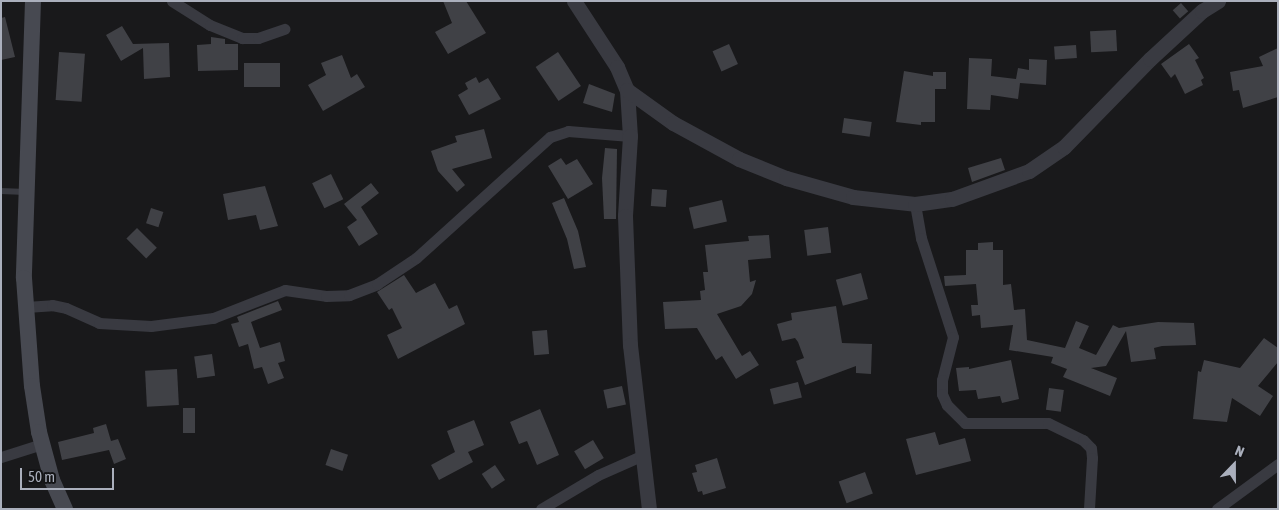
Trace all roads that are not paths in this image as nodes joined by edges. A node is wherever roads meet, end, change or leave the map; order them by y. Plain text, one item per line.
1 (33, 1) edge
2 (172, 1) edge
3 (574, 1) edge
4 (1218, 1) edge
5 (284, 29) dead end
6 (628, 90) junction
7 (630, 136) junction
8 (1, 191) edge
9 (26, 192) junction
10 (915, 204) junction
11 (26, 307) junction
12 (42, 444) junction
13 (641, 456) junction
14 (1, 457) edge
15 (1278, 464) edge
16 (65, 509) edge
17 (541, 509) edge
18 (649, 509) edge
19 (1089, 509) edge
20 (1216, 509) edge

1 - 9 main road
2 - 5 street
3 - 6 street
4 - 10 street
6 - 7 street
6 - 10 street
7 - 11 street
7 - 13 street
8 - 9 lane
9 - 11 main road
10 - 19 street
11 - 12 main road
12 - 14 street
12 - 16 main road
13 - 17 street
13 - 18 street
15 - 20 street

